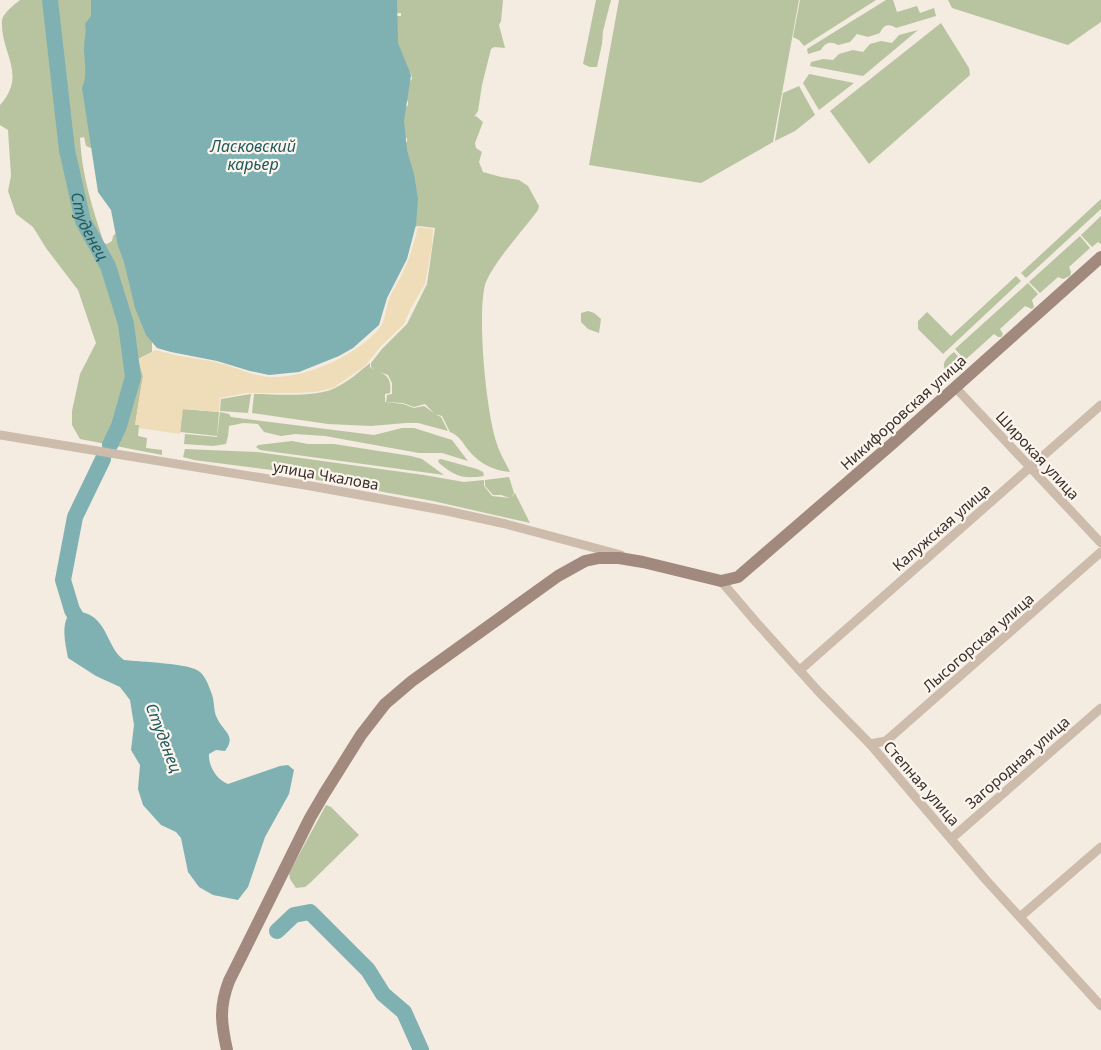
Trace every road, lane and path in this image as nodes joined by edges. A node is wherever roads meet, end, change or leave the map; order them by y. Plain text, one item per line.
1 (1101, 257) edge
2 (955, 387) junction
3 (1101, 405) edge
4 (0, 435) edge
5 (1030, 467) junction
6 (1101, 543) edge
7 (1101, 552) edge
8 (643, 562) junction
9 (721, 581) junction
10 (800, 670) junction
11 (1101, 708) edge
12 (870, 744) junction
13 (952, 838) junction
14 (1101, 847) edge
15 (1020, 917) junction
16 (1099, 1000) edge
17 (227, 1050) edge

1 - 2 main road, Никифоровская улица
2 - 5 street, Широкая улица
2 - 9 main road, Никифоровская улица
3 - 5 street, Калужская улица
4 - 8 street, улица Чкалова
5 - 6 street, Широкая улица
5 - 10 street, Калужская улица
7 - 12 street, Лысогорская улица
8 - 9 main road
8 - 17 main road
9 - 10 street, Степная улица
10 - 12 street, Степная улица
11 - 13 street, Загородная улица
12 - 13 street, Степная улица
13 - 15 street, Степная улица
14 - 15 street
15 - 16 street, Степная улица

